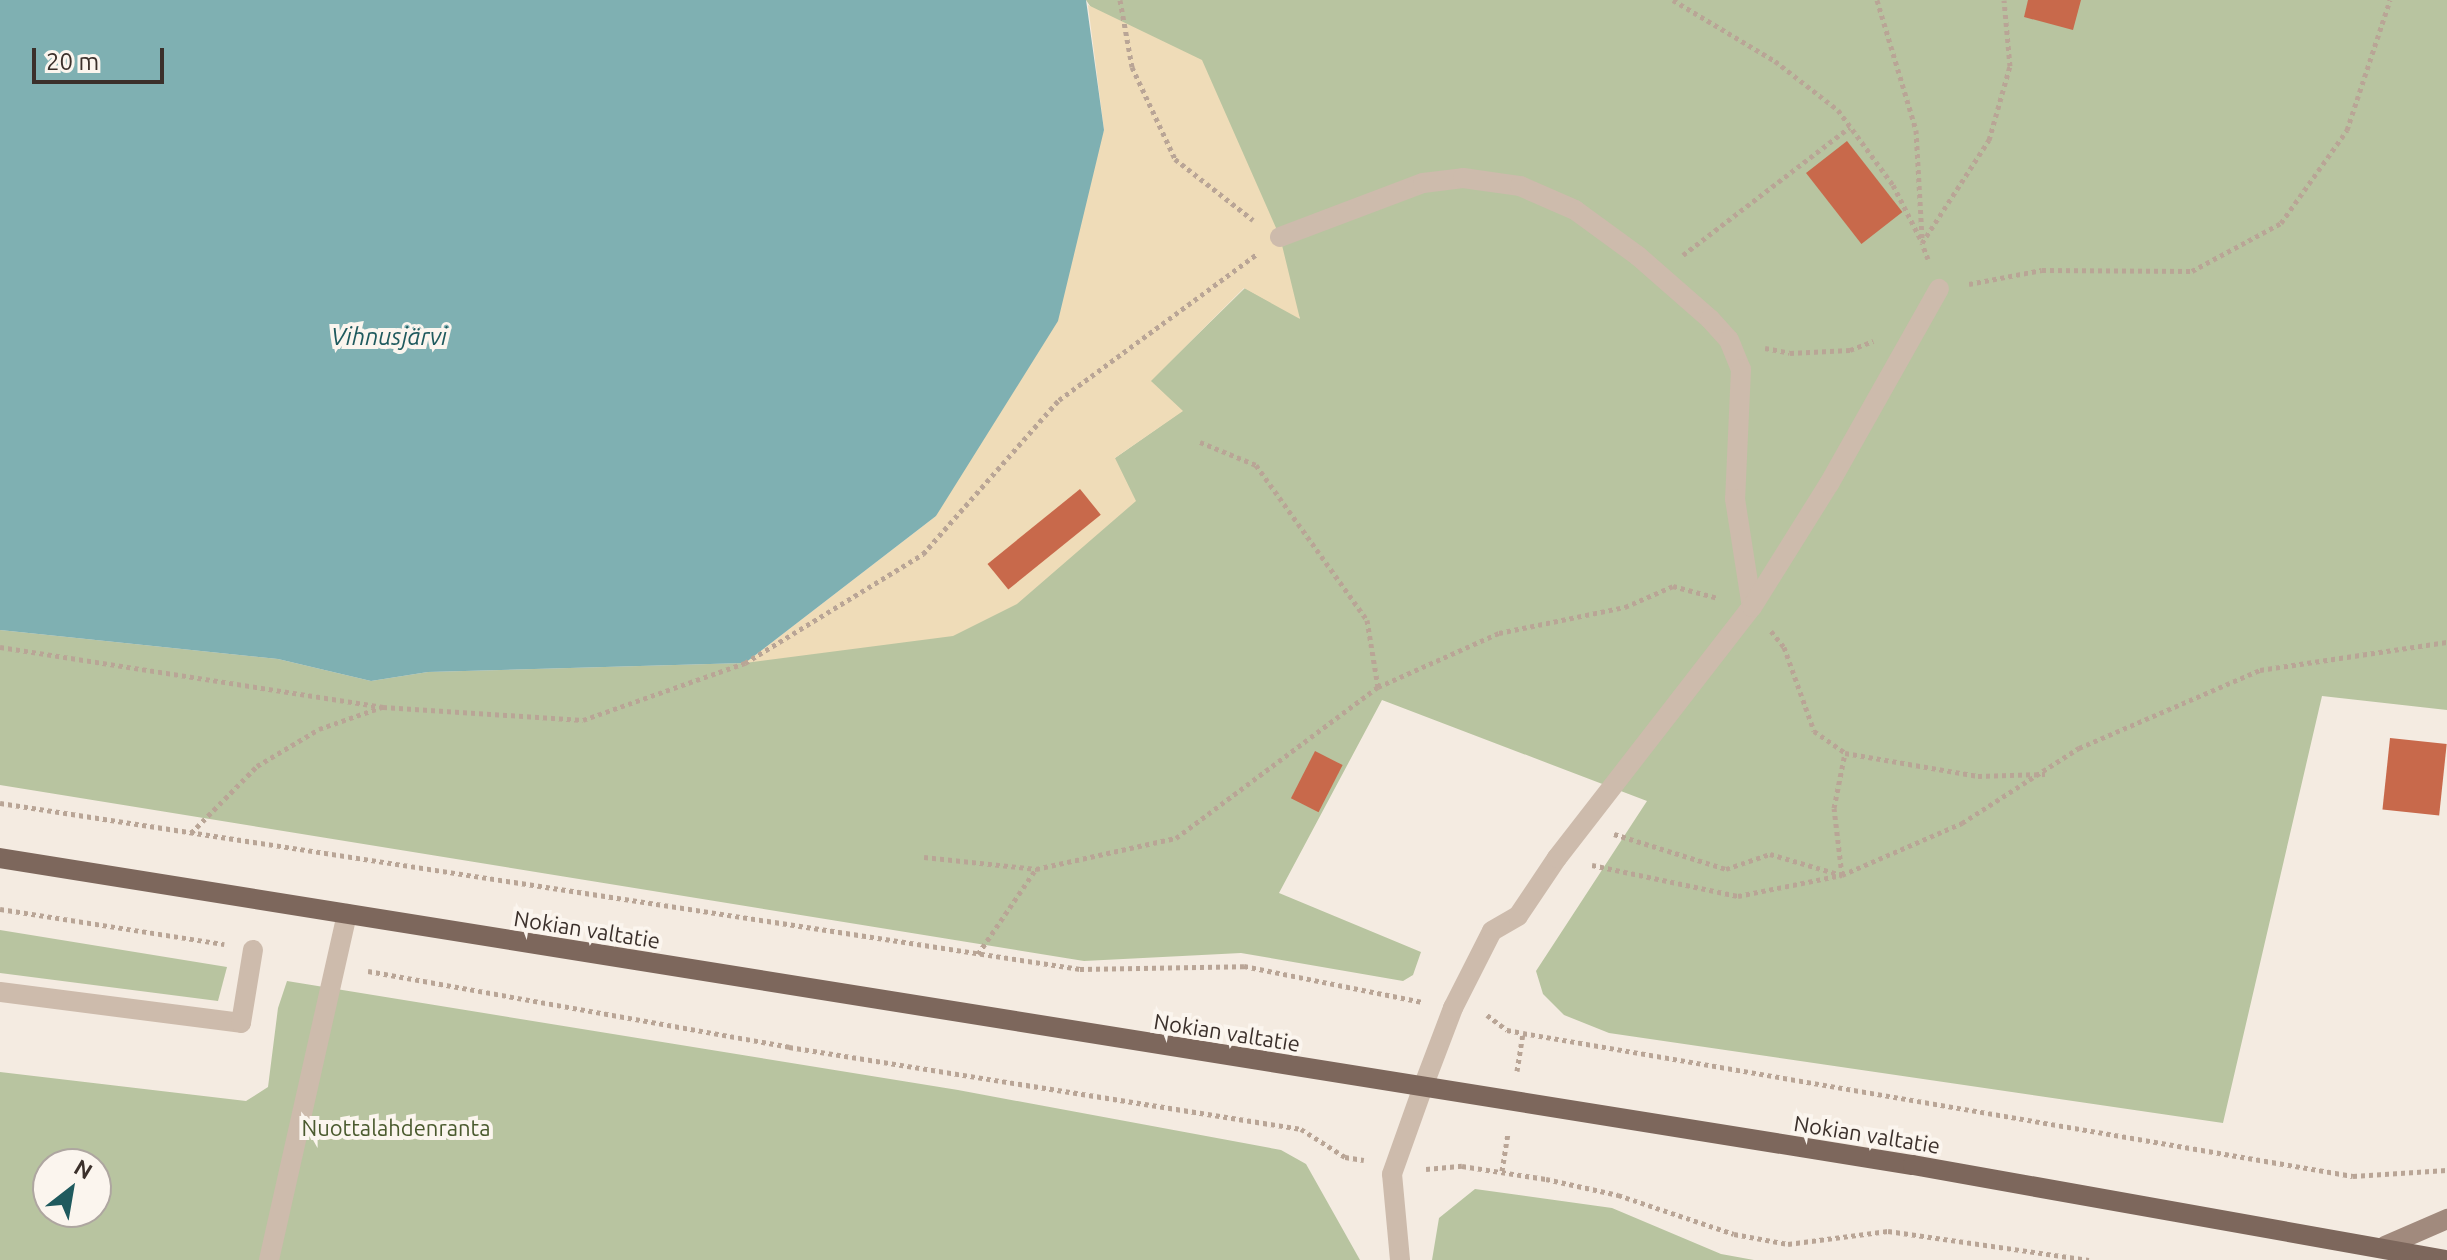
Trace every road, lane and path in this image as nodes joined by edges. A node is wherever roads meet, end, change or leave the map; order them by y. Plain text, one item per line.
1 (1120, 0) edge
2 (1673, 0) edge
3 (1877, 0) edge
4 (2004, 0) edge
5 (2390, 0) edge
6 (1850, 127) junction
7 (1280, 237) junction
8 (1922, 243) junction
9 (1658, 274) junction
10 (1939, 289) junction
11 (1920, 323) junction
12 (1729, 340) junction
13 (1200, 442) dead end
14 (1752, 607) junction
15 (2447, 642) edge
16 (0, 647) edge
17 (1378, 687) junction
18 (383, 707) junction
19 (1845, 753) junction
20 (2045, 774) junction
21 (0, 803) edge
22 (1586, 825) junction
23 (191, 833) junction
24 (924, 857) dead end
25 (0, 858) edge
26 (1557, 858) junction
27 (1036, 869) junction
28 (1842, 875) junction
29 (0, 909) edge
30 (347, 914) junction
31 (253, 950) joint
32 (978, 954) junction
33 (332, 964) junction
34 (0, 992) edge
35 (1453, 1008) junction
36 (1423, 1087) junction
37 (1394, 1164) junction
38 (2447, 1170) edge
39 (2447, 1219) edge
40 (2385, 1246) junction
41 (269, 1260) edge
42 (1400, 1260) edge
43 (2089, 1260) edge
44 (2445, 1260) edge

1 - 7 path
2 - 6 path
3 - 8 path
4 - 8 path
5 - 10 path
6 - 8 path
6 - 9 path
7 - 9 street
7 - 18 path
8 - 10 path
9 - 12 street
10 - 11 street
11 - 12 path
11 - 14 street
12 - 14 street
13 - 17 path
14 - 17 path
14 - 19 path
14 - 22 street
15 - 20 path
16 - 18 path
17 - 27 path
18 - 23 path
19 - 20 path
19 - 28 path
20 - 28 path
21 - 23 path
22 - 26 street
22 - 28 path
23 - 32 path
24 - 27 path
25 - 30 main road, Nokian valtatie
26 - 28 path
26 - 35 street
27 - 32 path
29 - 31 path
30 - 33 street
30 - 36 main road, Nokian valtatie
31 - 34 street
32 - 35 path
33 - 37 path
33 - 41 street
35 - 36 street
35 - 38 path
36 - 37 street
36 - 40 main road, Nokian valtatie
37 - 42 street
37 - 43 path
39 - 40 main road
40 - 44 main road, Nokian valtatie

